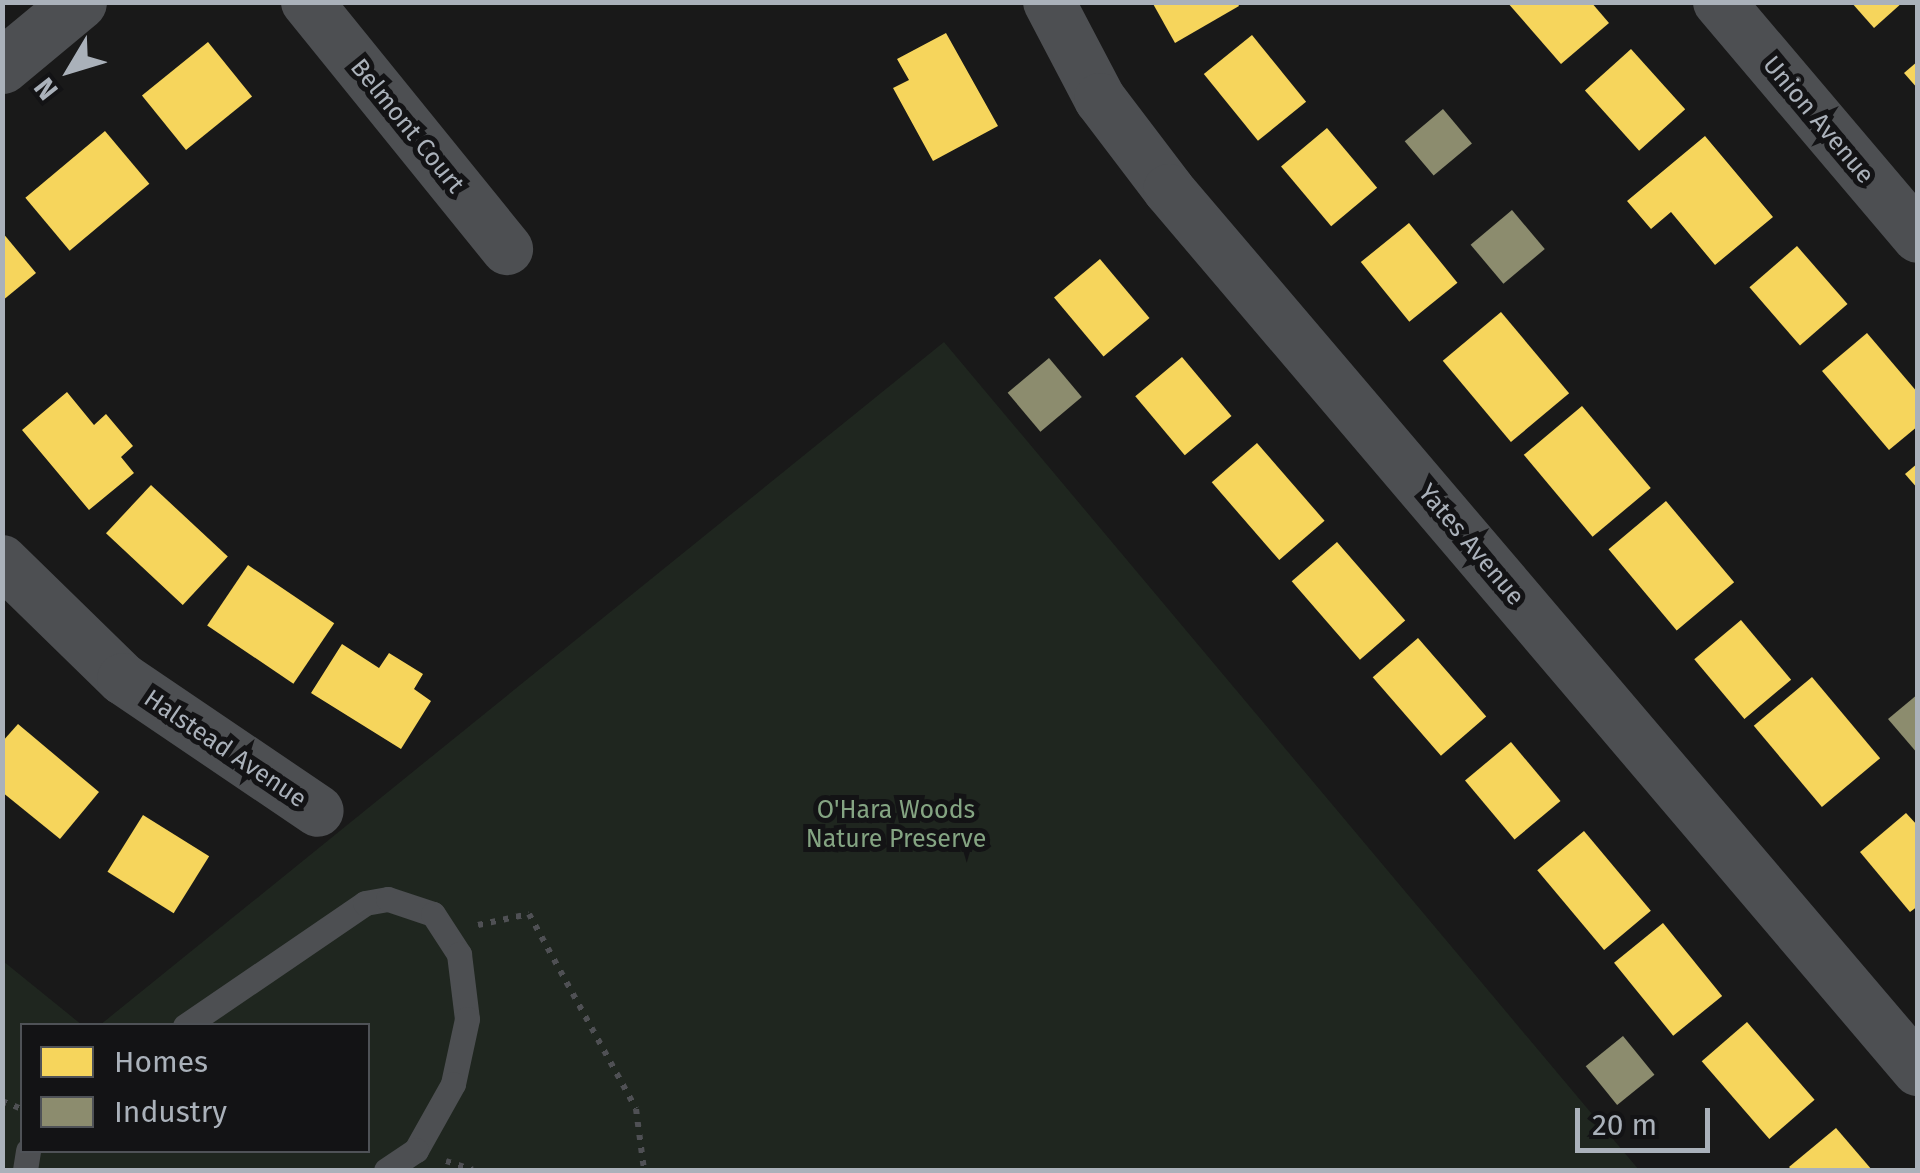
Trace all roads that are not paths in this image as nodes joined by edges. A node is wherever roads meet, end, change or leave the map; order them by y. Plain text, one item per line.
1 (79, 2) edge
2 (308, 2) edge
3 (1049, 2) edge
4 (1718, 2) edge
5 (2, 66) edge
6 (1918, 237) edge
7 (507, 250) dead end
8 (2, 561) edge
9 (318, 811) dead end
10 (188, 1023) edge
11 (1918, 1070) edge
12 (386, 1170) edge

1 - 5 street
2 - 7 street, Belmont Court
3 - 11 street, Yates Avenue
4 - 6 street, Union Avenue
8 - 9 street, Halstead Avenue
10 - 12 lane

